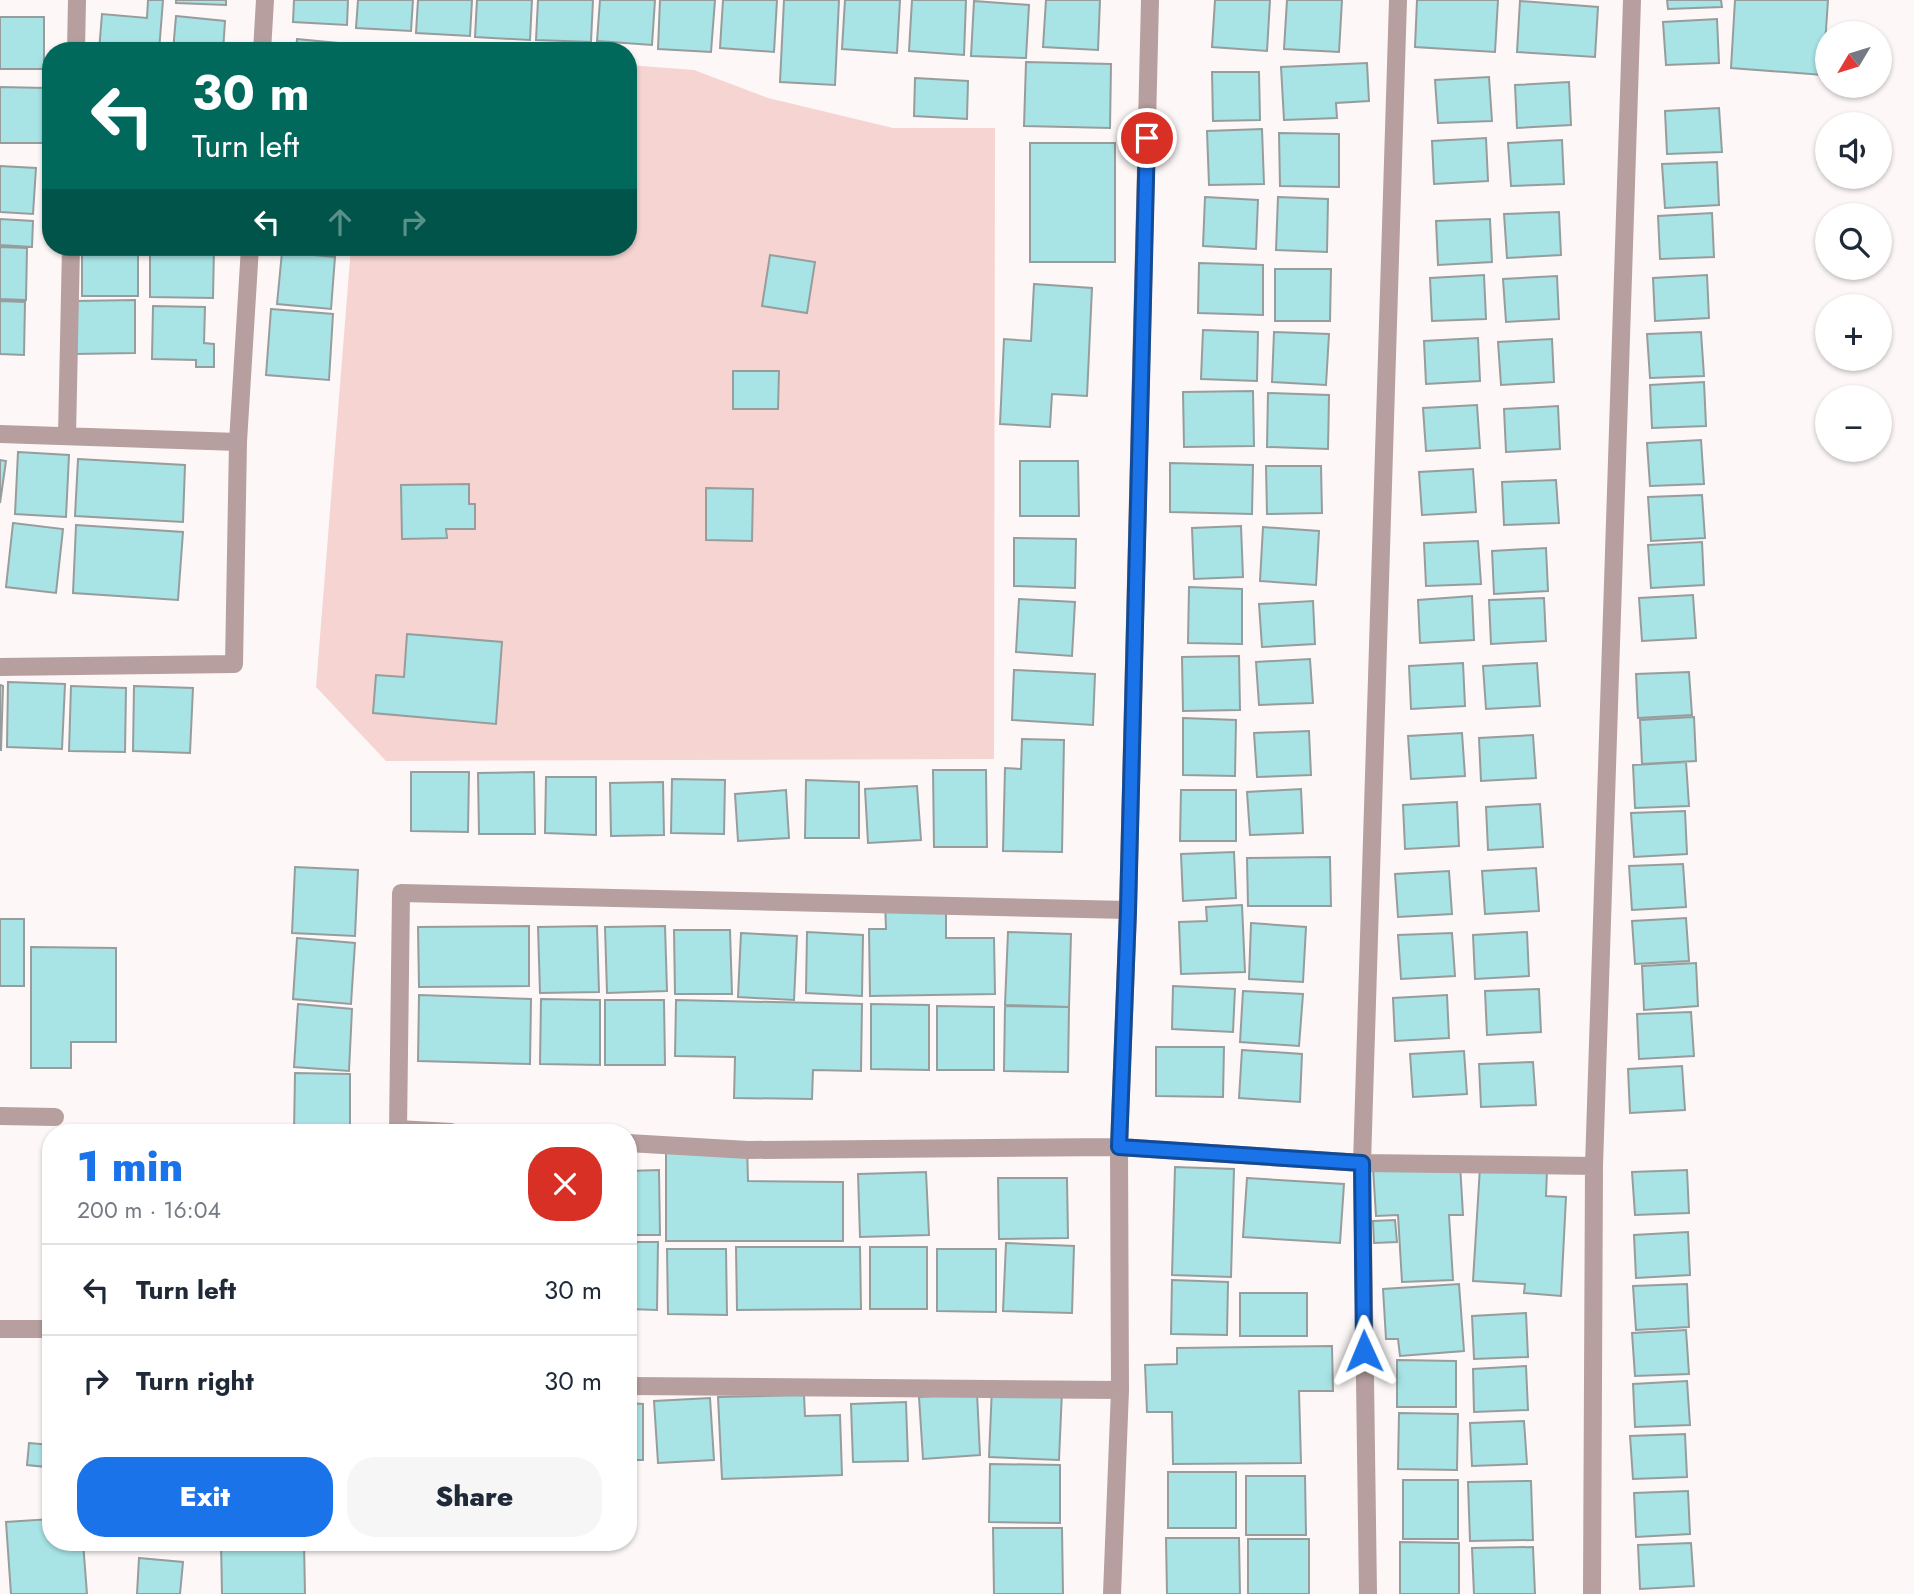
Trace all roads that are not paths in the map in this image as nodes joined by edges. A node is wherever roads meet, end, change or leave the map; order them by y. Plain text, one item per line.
1 (77, 0) edge
2 (265, 0) edge
3 (1150, 0) edge
4 (1398, 0) edge
5 (1632, 0) edge
6 (76, 42) edge
7 (263, 42) edge
8 (71, 256) edge
9 (249, 256) edge
10 (0, 434) edge
11 (67, 436) junction
12 (238, 442) junction
13 (0, 667) edge
14 (1128, 911) junction
15 (0, 1116) edge
16 (55, 1117) dead end
17 (398, 1124) edge
18 (637, 1144) edge
19 (1119, 1147) junction
20 (1362, 1163) junction
21 (1594, 1166) junction
22 (0, 1329) edge
23 (42, 1329) edge
24 (637, 1386) edge
25 (1120, 1390) junction
26 (1112, 1594) edge
27 (1368, 1594) edge
28 (1592, 1594) edge

1 - 6 street
2 - 7 street
3 - 14 street
4 - 20 street
5 - 21 street
8 - 11 street
9 - 12 street
10 - 11 street
11 - 12 street
12 - 13 street
14 - 17 street
14 - 19 street
15 - 16 street
18 - 19 street
19 - 20 street
19 - 25 street
20 - 21 street
20 - 27 street
21 - 28 street
22 - 23 street
24 - 25 street
25 - 26 street

